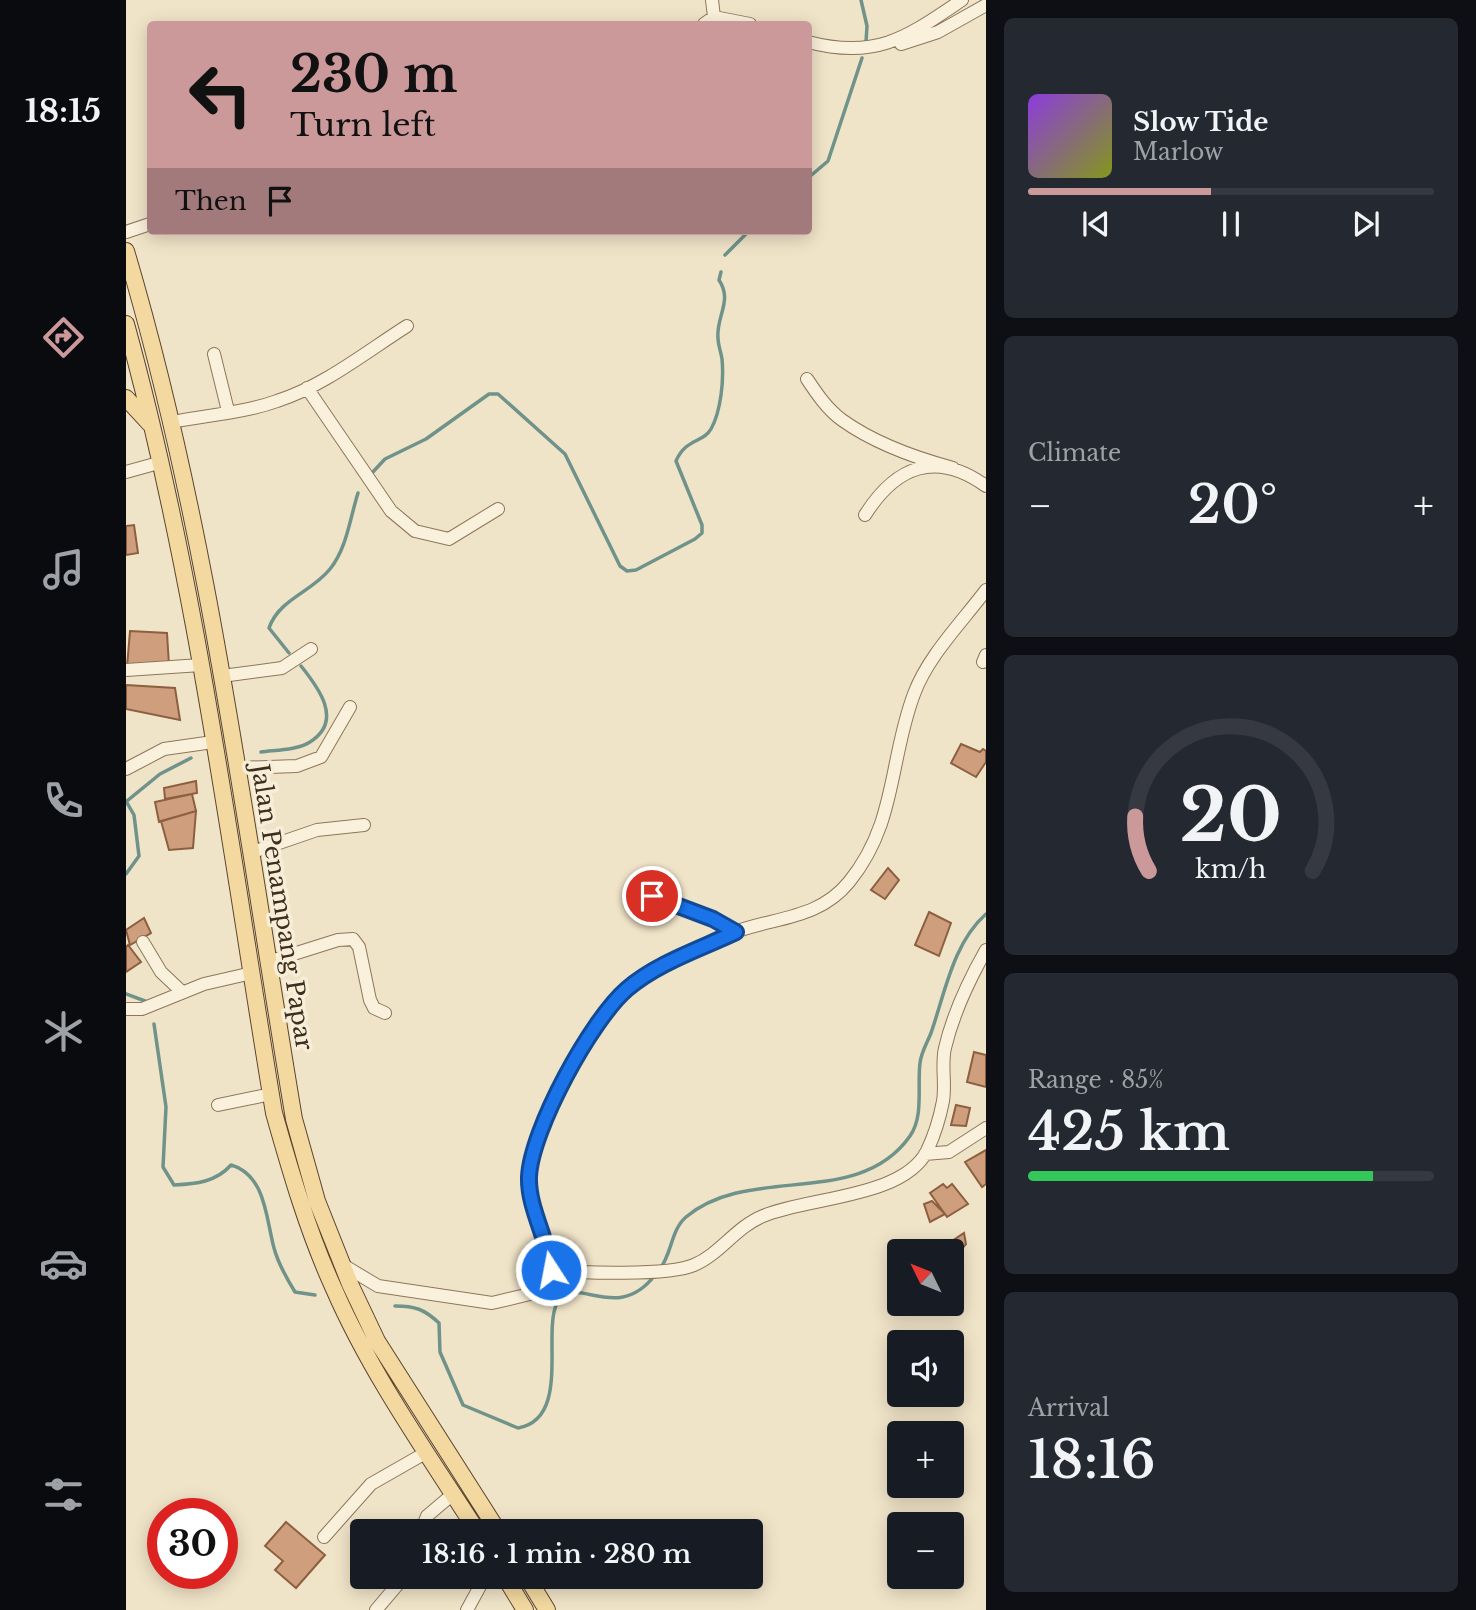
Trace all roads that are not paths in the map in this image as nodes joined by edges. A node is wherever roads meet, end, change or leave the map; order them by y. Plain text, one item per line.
1 (712, 0) edge
2 (962, 0) edge
3 (981, 5) edge
4 (709, 21) edge
5 (812, 43) edge
6 (880, 46) junction
7 (147, 225) edge
8 (126, 232) edge
9 (126, 251) edge
10 (126, 324) edge
11 (407, 326) dead end
12 (214, 354) dead end
13 (131, 359) edge
14 (159, 366) junction
15 (807, 379) dead end
16 (307, 388) junction
17 (126, 398) edge
18 (228, 411) junction
19 (172, 422) junction
20 (154, 429) junction
21 (162, 461) junction
22 (953, 468) junction
23 (126, 472) edge
24 (986, 486) edge
25 (498, 509) dead end
26 (865, 515) dead end
27 (986, 590) edge
28 (311, 649) dead end
29 (201, 665) junction
30 (126, 670) edge
31 (222, 676) junction
32 (225, 696) junction
33 (351, 707) dead end
34 (209, 719) junction
35 (213, 742) junction
36 (236, 768) junction
37 (126, 769) edge
38 (364, 825) dead end
39 (250, 853) junction
40 (632, 888) dead end
41 (736, 932) junction
42 (143, 942) dead end
43 (986, 950) edge
44 (268, 962) junction
45 (251, 973) junction
46 (182, 992) junction
47 (126, 1009) edge
48 (385, 1013) dead end
49 (271, 1094) junction
50 (218, 1105) dead end
51 (986, 1128) edge
52 (925, 1154) junction
53 (342, 1264) junction
54 (551, 1270) junction
55 (378, 1286) junction
56 (360, 1307) junction
57 (427, 1452) junction
58 (453, 1494) junction
59 (427, 1519) edge
60 (469, 1519) edge
61 (490, 1519) edge
62 (324, 1537) dead end
63 (394, 1589) edge
64 (478, 1589) edge
65 (512, 1589) edge
66 (534, 1589) edge
67 (376, 1610) edge
68 (467, 1610) edge
69 (525, 1610) edge
70 (547, 1610) edge

1 - 4 street
2 - 6 street
3 - 6 street
5 - 6 street
7 - 8 street
9 - 14 main road, Jalan Penampang Papar
10 - 13 main road, Jalan Penampang Papar
11 - 16 street
12 - 18 street
13 - 14 main road
13 - 20 main road, Jalan Penampang Papar
14 - 19 main road, Jalan Penampang Papar
15 - 22 street
16 - 18 street
16 - 25 street
17 - 20 main road
18 - 19 street
19 - 31 main road, Jalan Penampang Papar
20 - 21 main road, Jalan Penampang Papar
21 - 23 street
21 - 29 main road, Jalan Penampang Papar
22 - 24 street
22 - 26 street
27 - 41 street
28 - 31 street
29 - 30 street
29 - 34 main road, Jalan Penampang Papar
31 - 32 main road, Jalan Penampang Papar
32 - 34 main road
32 - 36 main road, Jalan Penampang Papar
33 - 36 street
34 - 35 main road, Jalan Penampang Papar
35 - 37 street
35 - 45 main road, Jalan Penampang Papar
36 - 39 main road, Jalan Penampang Papar
38 - 39 street
39 - 44 main road, Jalan Penampang Papar
40 - 41 street
41 - 54 street
42 - 46 street
43 - 52 street
44 - 48 street
44 - 53 main road, Jalan Penampang Papar
45 - 46 street
45 - 49 main road, Jalan Penampang Papar
46 - 47 street
49 - 50 street
49 - 57 main road, Jalan Penampang Papar
51 - 52 street
52 - 54 street
53 - 55 street
53 - 56 main road, Jalan Penampang Papar
54 - 55 street
55 - 56 street
56 - 61 main road, Jalan Penampang Papar
57 - 58 main road, Jalan Penampang Papar
57 - 62 street
58 - 59 street
58 - 60 main road, Jalan Penampang Papar
63 - 67 street
64 - 68 street
65 - 69 main road
66 - 70 main road

